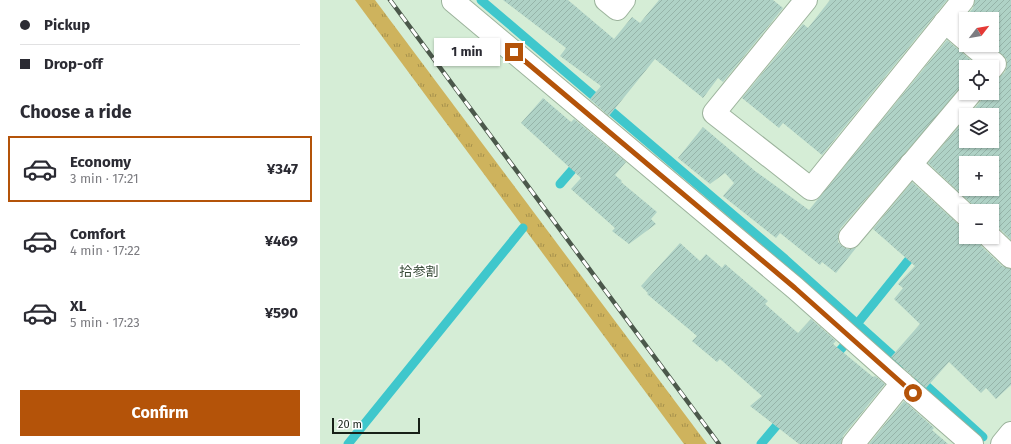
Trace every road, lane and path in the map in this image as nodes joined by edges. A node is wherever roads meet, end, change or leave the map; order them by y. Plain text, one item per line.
1 (606, 0) edge
2 (624, 0) edge
3 (806, 0) edge
4 (963, 0) edge
5 (453, 1) dead end
6 (945, 22) junction
7 (959, 34) edge
8 (981, 52) edge
9 (991, 60) edge
10 (965, 100) edge
11 (912, 164) junction
12 (959, 208) edge
13 (850, 237) dead end
14 (997, 244) edge
15 (1011, 257) edge
16 (902, 383) junction
17 (1011, 434) edge
18 (853, 444) edge
19 (972, 444) edge
20 (1002, 444) edge

1 - 2 street
3 - 6 street
4 - 6 street
5 - 16 street
6 - 7 street
8 - 9 street
10 - 11 street
11 - 12 street
11 - 13 street
14 - 15 street
16 - 18 street
16 - 19 street
17 - 20 street

